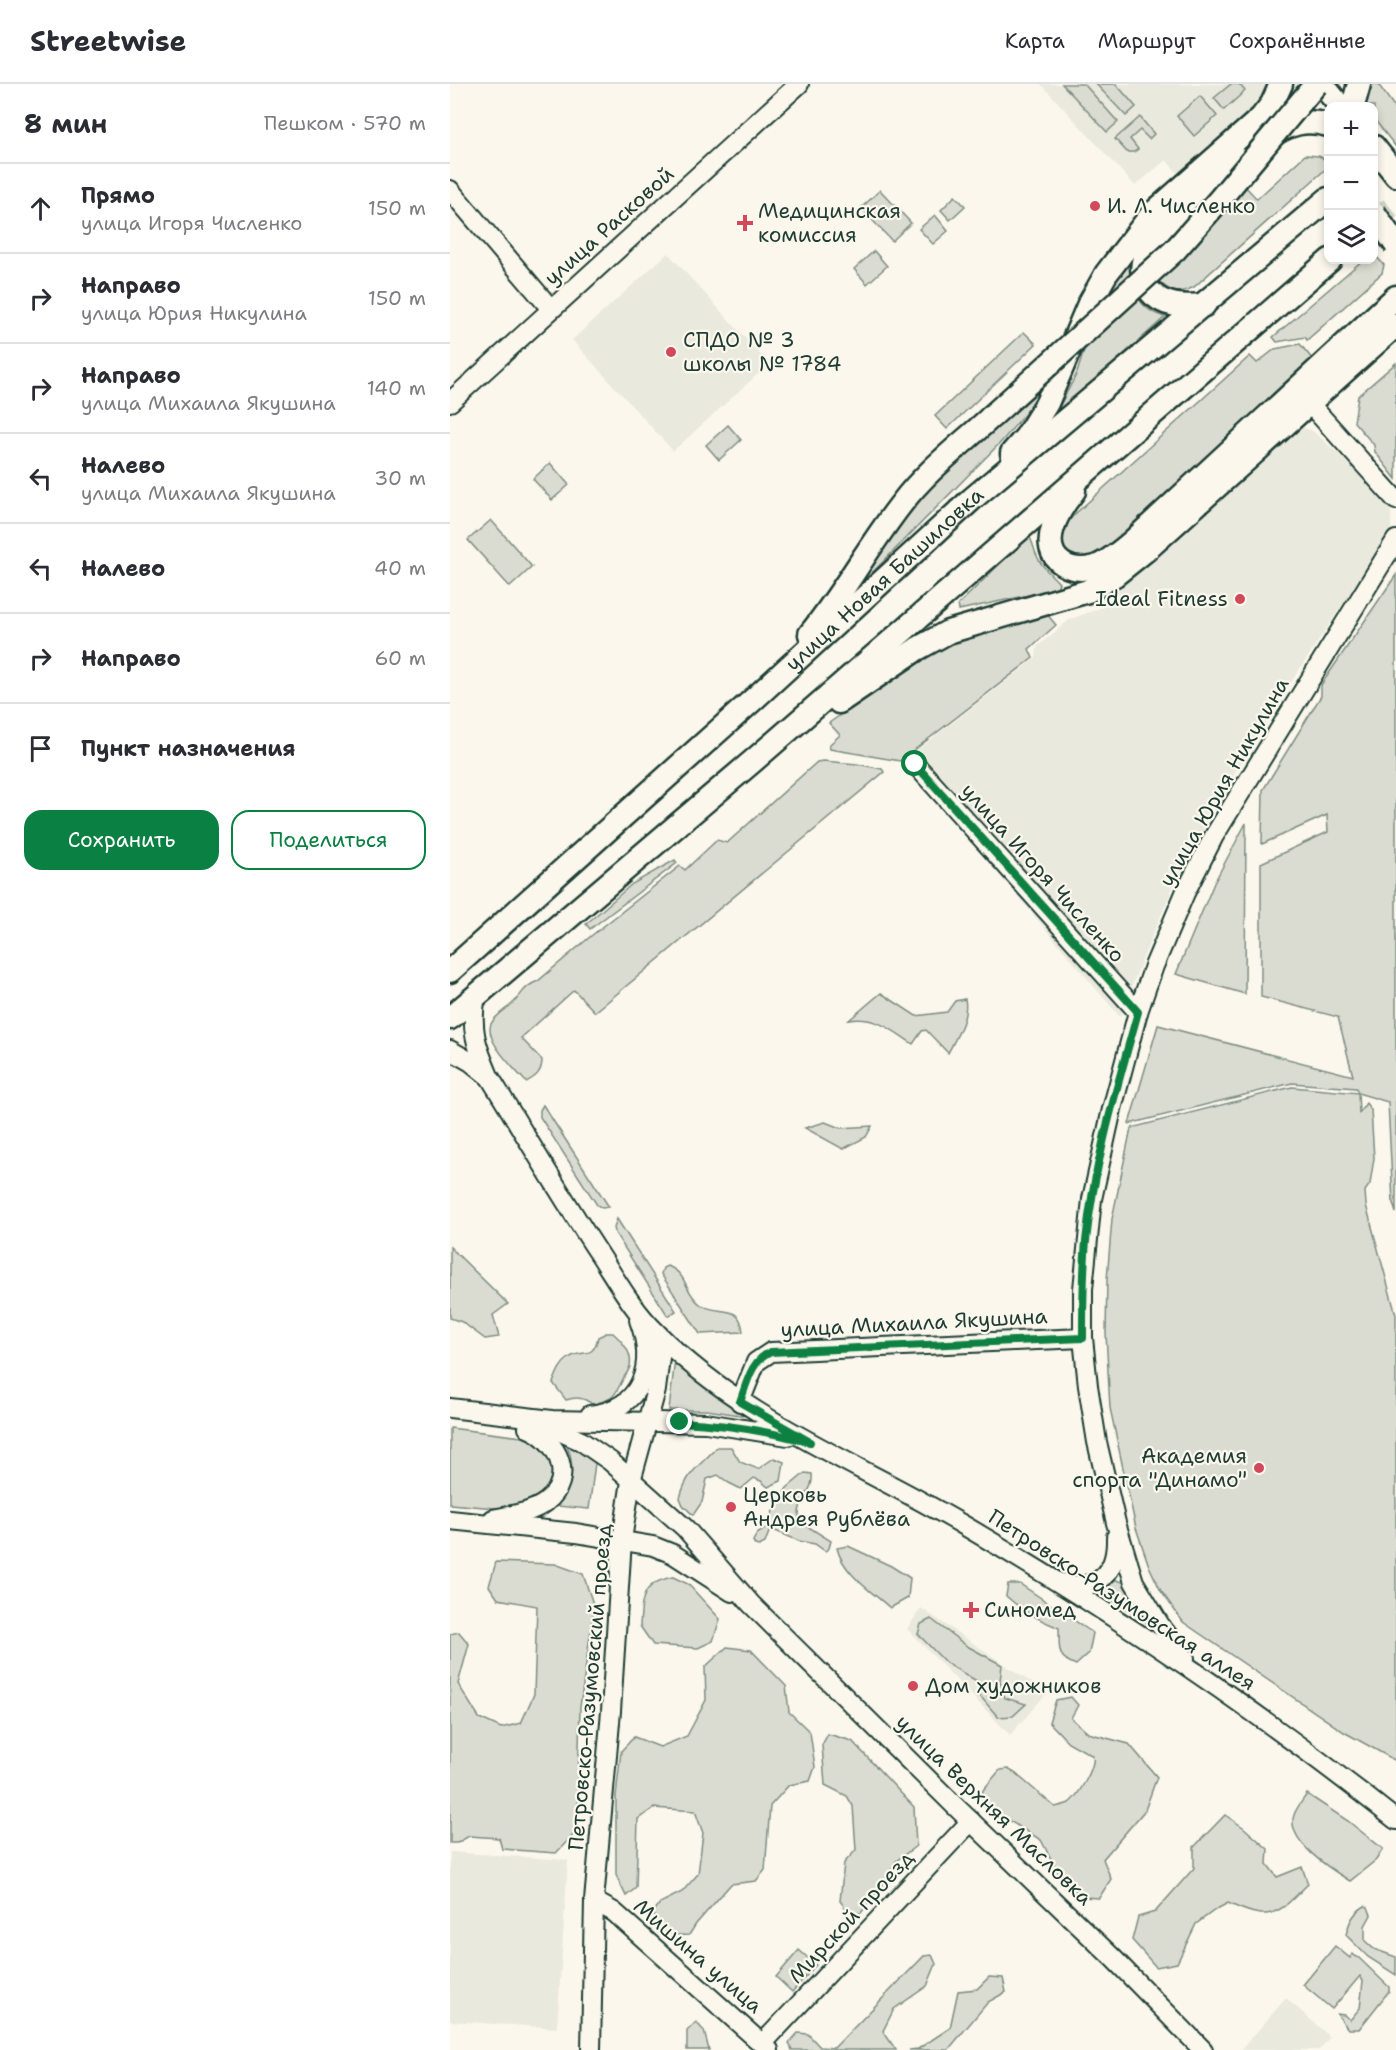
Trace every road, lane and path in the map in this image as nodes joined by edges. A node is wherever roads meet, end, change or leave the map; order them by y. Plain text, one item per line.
1 (799, 84) edge
2 (1281, 84) edge
3 (1316, 84) edge
4 (1322, 84) edge
5 (1359, 84) edge
6 (1338, 102) edge
7 (1354, 102) edge
8 (1324, 124) edge
9 (450, 190) edge
10 (1324, 203) edge
11 (1378, 219) edge
12 (1396, 245) edge
13 (1325, 264) edge
14 (1396, 297) edge
15 (1204, 305) junction
16 (551, 309) junction
17 (1396, 325) edge
18 (450, 402) edge
19 (1309, 403) junction
20 (1101, 457) junction
21 (972, 499) junction
22 (1396, 500) edge
23 (1396, 540) edge
24 (755, 698) junction
25 (753, 760) junction
26 (915, 764) dead end
27 (450, 971) edge
28 (476, 995) junction
29 (1138, 1012) junction
30 (450, 1018) edge
31 (450, 1050) edge
32 (489, 1076) junction
33 (636, 1310) junction
34 (656, 1333) junction
35 (1083, 1338) junction
36 (740, 1402) junction
37 (450, 1408) edge
38 (481, 1412) junction
39 (530, 1418) junction
40 (552, 1420) junction
41 (647, 1422) junction
42 (810, 1442) junction
43 (631, 1481) junction
44 (450, 1520) edge
45 (474, 1522) junction
46 (1116, 1523) junction
47 (622, 1540) junction
48 (1059, 1582) junction
49 (752, 1604) junction
50 (1194, 1669) junction
51 (1396, 1820) edge
52 (971, 1821) junction
53 (594, 1900) junction
54 (765, 2047) edge
55 (591, 2050) edge
56 (1203, 2050) edge

1 - 16 street, улица Расковой
2 - 21 main road
3 - 24 main road, bridge
4 - 6 main road
5 - 7 main road
8 - 15 main road
9 - 16 street
10 - 15 main road, улица Новая Башиловка
11 - 12 main road, bridge
13 - 20 main road
14 - 20 main road
15 - 21 main road, улица Новая Башиловка
16 - 18 street, улица Расковой
17 - 19 main road
19 - 22 street
19 - 25 main road
20 - 25 main road
21 - 24 main road, улица Новая Башиловка
23 - 29 street, улица Юрия Никулина
24 - 27 main road, улица Новая Башиловка
25 - 28 main road
26 - 29 street, улица Игоря Численко
28 - 30 main road
28 - 32 street, Петровско-Разумовская аллея
29 - 35 street, улица Юрия Никулина
31 - 32 street, Петровско-Разумовская аллея
32 - 33 street, Петровско-Разумовская аллея
33 - 34 street, Петровско-Разумовская аллея
33 - 40 street, Петровско-Разумовская аллея
34 - 36 street, Петровско-Разумовская аллея
34 - 41 street, Петровско-Разумовский проезд
35 - 36 street, улица Михаила Якушина
35 - 46 street, улица Юрия Никулина
36 - 42 street, Петровско-Разумовская аллея
37 - 38 street
38 - 39 street
38 - 45 street
39 - 40 street
39 - 43 street, улица Верхняя Масловка
40 - 41 street, Петровско-Разумовская аллея
41 - 42 street, Петровско-Разумовская аллея
41 - 43 street, Петровско-Разумовский проезд
42 - 48 street, Петровско-Разумовская аллея
43 - 47 street, Петровско-Разумовский проезд
43 - 49 street, улица Верхняя Масловка
44 - 45 street, улица Верхняя Масловка
45 - 47 street, улица Верхняя Масловка
46 - 48 street, улица Юрия Никулина
46 - 50 street, улица Юрия Никулина
47 - 49 street, улица Верхняя Масловка
47 - 53 street, Петровско-Разумовский проезд
48 - 50 street, Петровско-Разумовская аллея
49 - 52 street, улица Верхняя Масловка
50 - 51 street, Петровско-Разумовская аллея
52 - 54 street, Мирской проезд
52 - 56 street, улица Верхняя Масловка
53 - 54 street, Мишина улица
53 - 55 street, Петровско-Разумовский проезд

